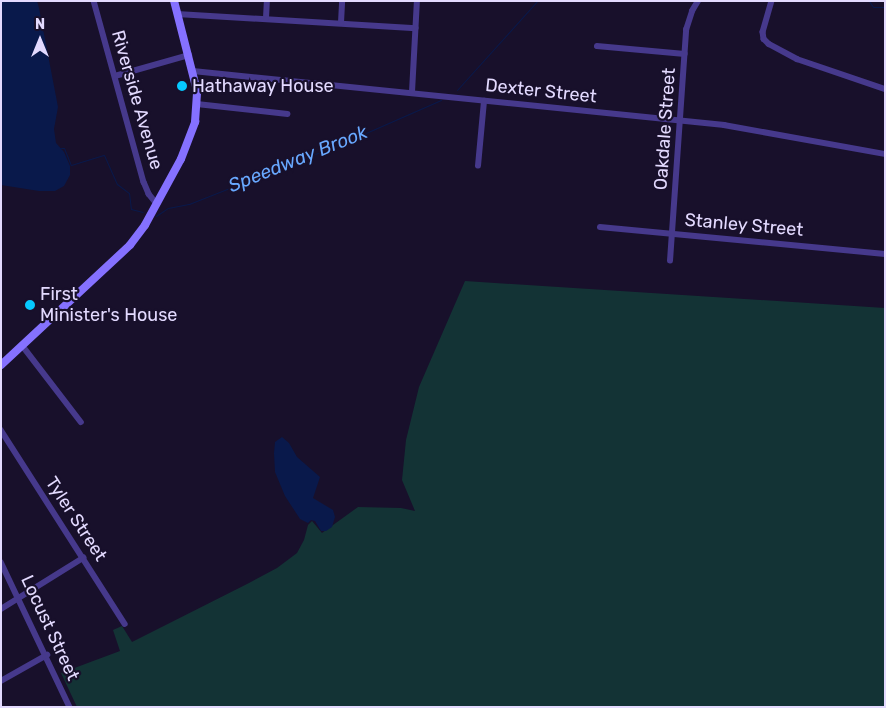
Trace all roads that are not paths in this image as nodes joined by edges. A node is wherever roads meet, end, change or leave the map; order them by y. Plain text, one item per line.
1 (94, 1) edge
2 (174, 1) edge
3 (267, 1) edge
4 (342, 1) edge
5 (417, 1) edge
6 (698, 1) edge
7 (772, 1) edge
8 (177, 14) junction
9 (266, 18) junction
10 (341, 23) junction
11 (416, 28) junction
12 (597, 46) dead end
13 (685, 54) junction
14 (189, 56) junction
15 (193, 71) junction
16 (115, 76) junction
17 (885, 89) edge
18 (412, 92) junction
19 (484, 101) junction
20 (197, 104) junction
21 (287, 114) dead end
22 (680, 121) junction
23 (885, 154) edge
24 (478, 166) dead end
25 (157, 204) junction
26 (600, 227) dead end
27 (673, 234) junction
28 (885, 254) edge
29 (670, 261) dead end
30 (22, 345) junction
31 (1, 365) edge
32 (81, 422) dead end
33 (1, 430) edge
34 (83, 558) junction
35 (1, 562) edge
36 (20, 598) junction
37 (1, 609) edge
38 (125, 624) dead end
39 (47, 656) junction
40 (1, 681) edge
41 (70, 707) edge

1 - 16 street, Riverside Avenue
2 - 8 main road
3 - 9 street
4 - 10 street
5 - 11 street
6 - 13 street, Oakdale Street
7 - 17 street
8 - 9 street
8 - 14 main road
9 - 10 street
10 - 11 street
11 - 18 street
12 - 13 street
13 - 22 street, Oakdale Street
14 - 15 main road
14 - 16 street
15 - 18 street, Dexter Street
15 - 20 main road
16 - 25 street, Riverside Avenue
18 - 19 street, Dexter Street
19 - 22 street, Dexter Street
19 - 24 street
20 - 21 street
20 - 25 main road
22 - 23 street, Dexter Street
22 - 27 street, Oakdale Street
25 - 30 main road
26 - 27 street, Stanley Street
27 - 28 street, Stanley Street
27 - 29 street, Oakdale Street
30 - 31 main road
30 - 32 street
33 - 34 street, Tyler Street
34 - 36 street
34 - 38 street, Tyler Street
35 - 36 street, Locust Street
36 - 37 street
36 - 39 street, Locust Street
39 - 40 street
39 - 41 street, Locust Street

